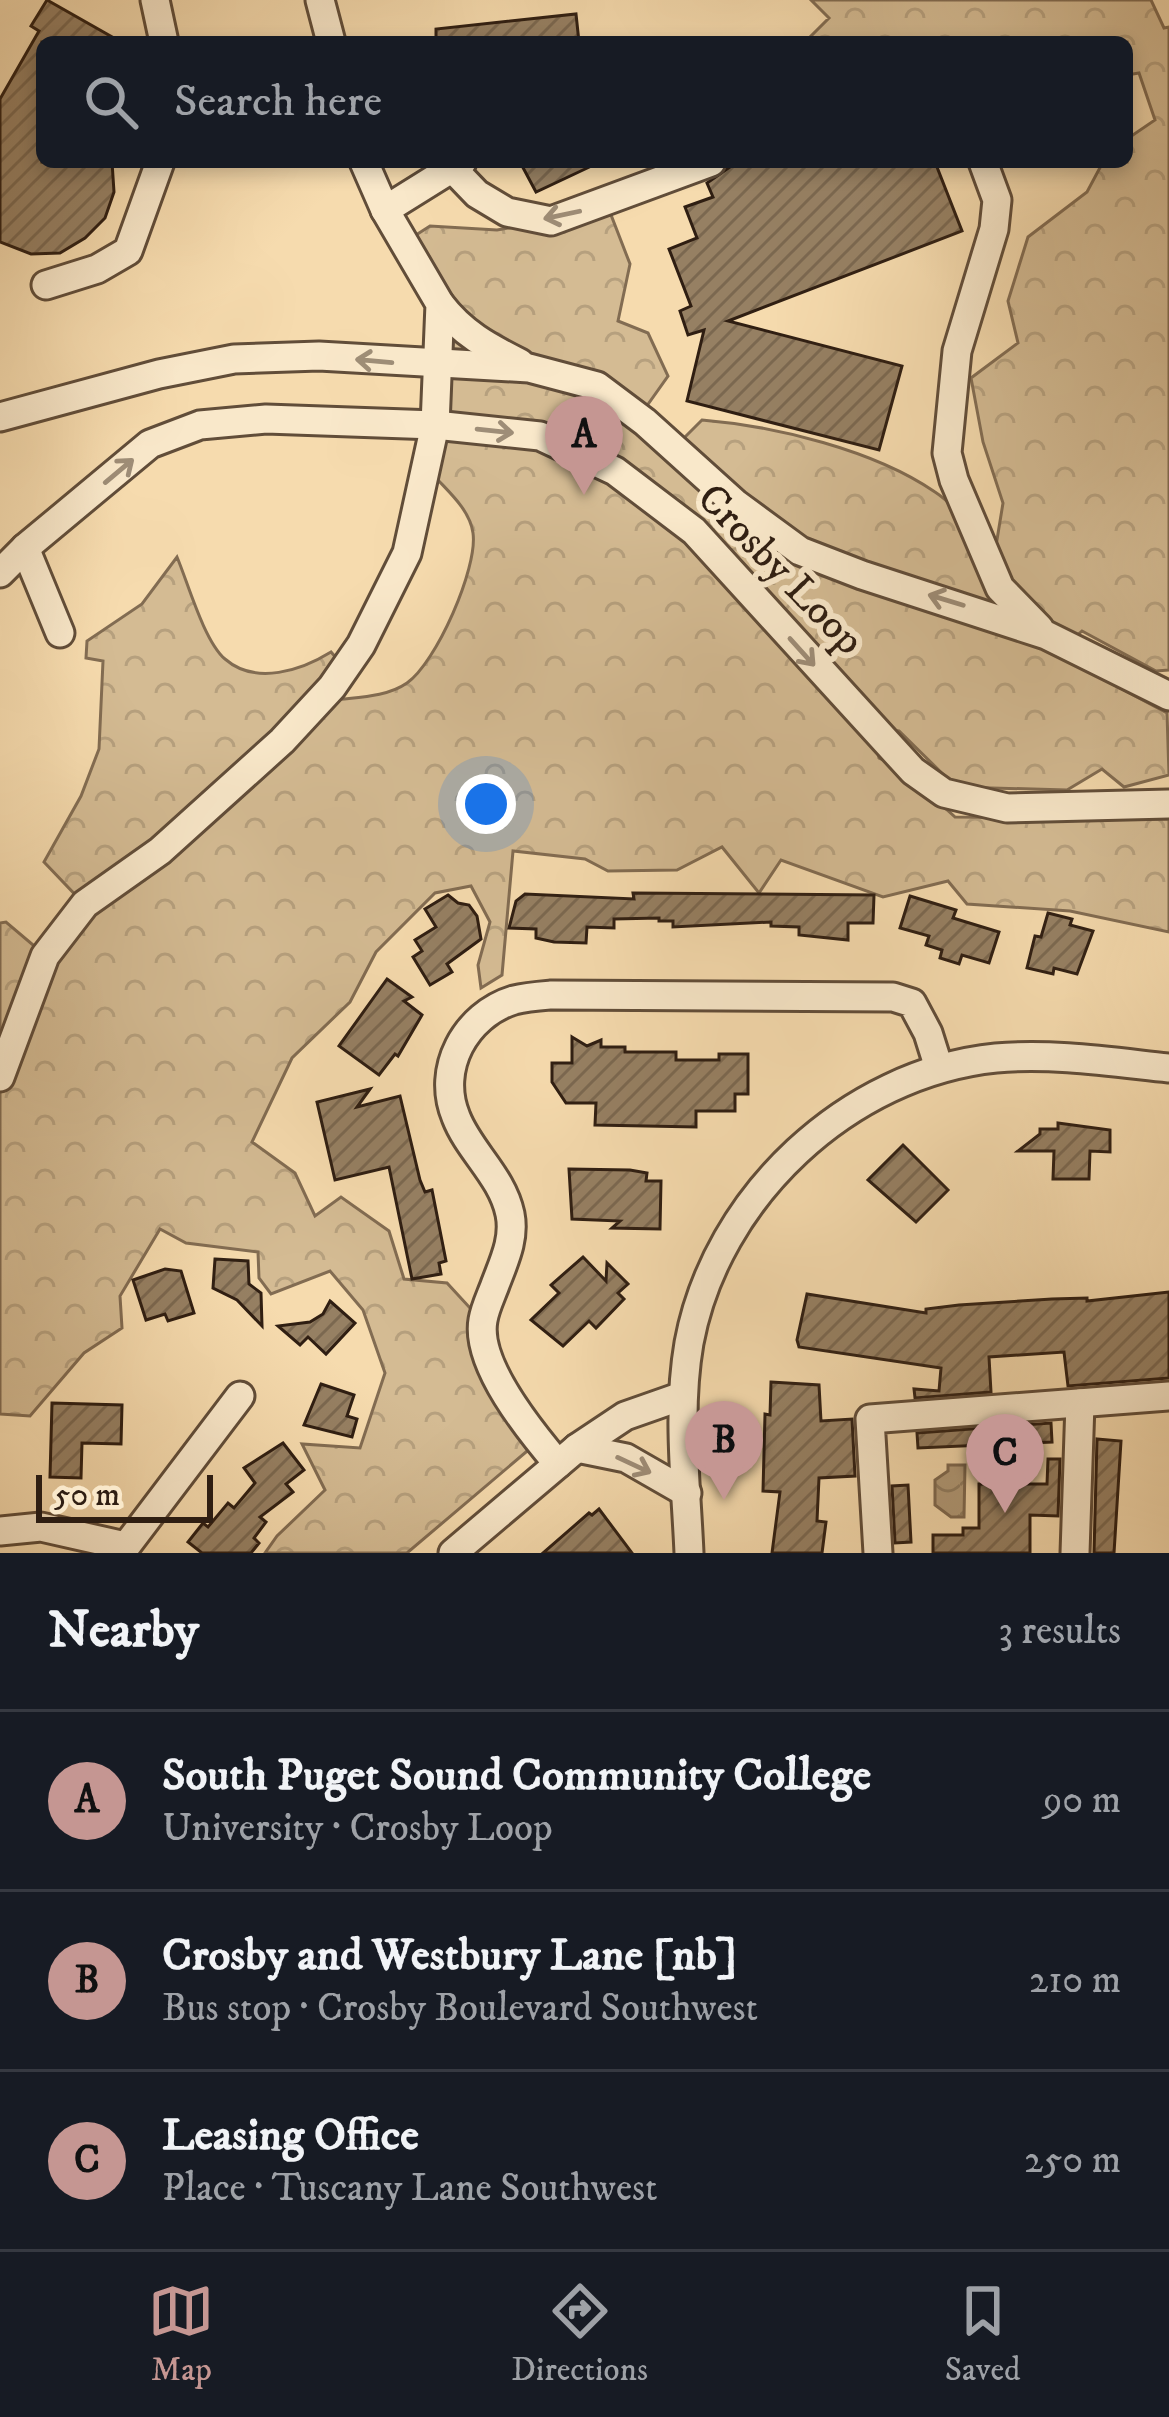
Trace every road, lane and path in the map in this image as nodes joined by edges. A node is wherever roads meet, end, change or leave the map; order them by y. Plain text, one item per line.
1 (155, 0) edge
2 (320, 0) edge
3 (163, 36) edge
4 (329, 36) edge
5 (158, 168) edge
6 (367, 168) edge
7 (452, 168) edge
8 (459, 168) edge
9 (695, 168) edge
10 (984, 168) edge
11 (385, 210) junction
12 (46, 285) dead end
13 (440, 304) junction
14 (439, 363) junction
15 (530, 368) junction
16 (0, 417) edge
17 (435, 425) junction
18 (25, 548) junction
19 (0, 574) edge
20 (60, 633) dead end
21 (1046, 635) junction
22 (1169, 696) edge
23 (1169, 804) edge
24 (939, 1068) junction
25 (1169, 1068) edge
26 (0, 1077) edge
27 (240, 1396) dead end
28 (682, 1396) junction
29 (1169, 1396) edge
30 (1080, 1402) junction
31 (568, 1456) junction
32 (687, 1493) junction
33 (0, 1531) edge
34 (123, 1549) edge
35 (453, 1553) edge
36 (689, 1553) edge
37 (878, 1553) edge
38 (1075, 1553) edge

1 - 3 street
2 - 4 street
5 - 12 street
6 - 11 street
7 - 11 street
9 -> 8 street
10 - 21 street
11 - 13 street
13 - 14 street
13 - 15 street
14 - 15 street, Crosby Loop
14 -> 16 street, Crosby Loop
14 - 17 street
21 -> 15 street, Crosby Loop
18 -> 17 street, Crosby Loop
17 -> 23 street, Crosby Loop
17 - 26 street
18 - 19 street, Crosby Loop
18 - 20 street
21 - 22 street, Crosby Loop
24 - 25 street
24 - 28 street
24 - 31 street
27 - 34 street
28 - 31 street
28 - 32 street
29 - 30 street
30 - 37 street
30 - 38 street
31 -> 32 street
31 - 35 street
32 - 36 street
33 - 34 street

